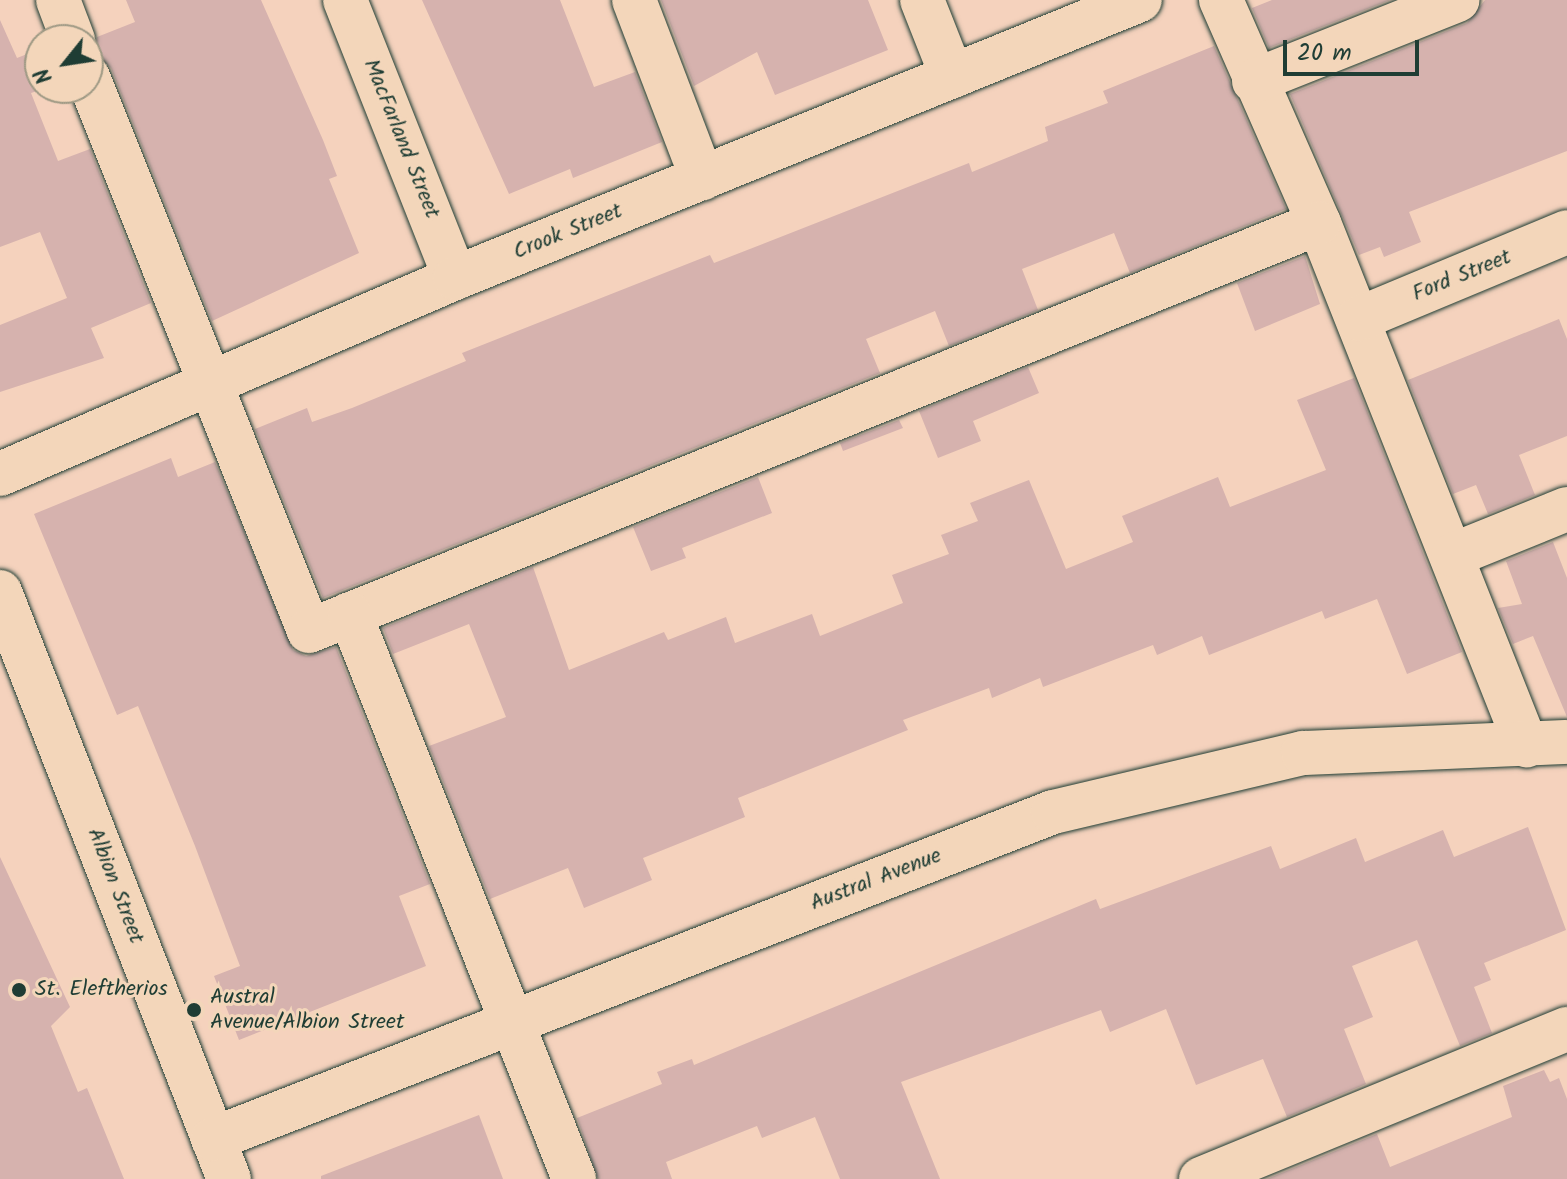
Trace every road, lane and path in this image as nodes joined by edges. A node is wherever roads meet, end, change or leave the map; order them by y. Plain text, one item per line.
1 (58, 0) edge
2 (345, 0) edge
3 (634, 0) edge
4 (922, 0) edge
5 (1140, 0) edge
6 (1221, 0) edge
7 (1458, 0) edge
8 (67, 24) edge
9 (952, 76) junction
10 (1254, 81) junction
11 (99, 104) edge
12 (702, 178) junction
13 (1319, 223) junction
14 (1567, 232) edge
15 (455, 278) junction
16 (1358, 319) junction
17 (208, 385) junction
18 (0, 474) edge
19 (1567, 509) edge
20 (1453, 555) junction
21 (0, 592) edge
22 (350, 614) junction
23 (1546, 744) edge
24 (511, 1020) junction
25 (1567, 1029) edge
26 (213, 1139) junction
27 (229, 1179) edge
28 (574, 1179) edge
29 (1201, 1179) edge

1 - 8 street
2 - 15 street, MacFarland Street
3 - 12 street
4 - 9 street
5 - 9 street, Crook Street
6 - 10 street
7 - 10 street
9 - 12 street, Crook Street
10 - 13 street
11 - 17 street
12 - 15 street, Crook Street
13 - 16 street
13 - 22 street
14 - 16 street, Ford Street
15 - 17 street, Crook Street
16 - 20 street
17 - 18 street, Crook Street
17 - 22 street
19 - 20 street
20 - 23 street
21 - 26 street, Albion Street
22 - 24 street
23 - 24 street, Austral Avenue
24 - 26 street, Austral Avenue
24 - 28 street
25 - 29 street
26 - 27 street, Albion Street

